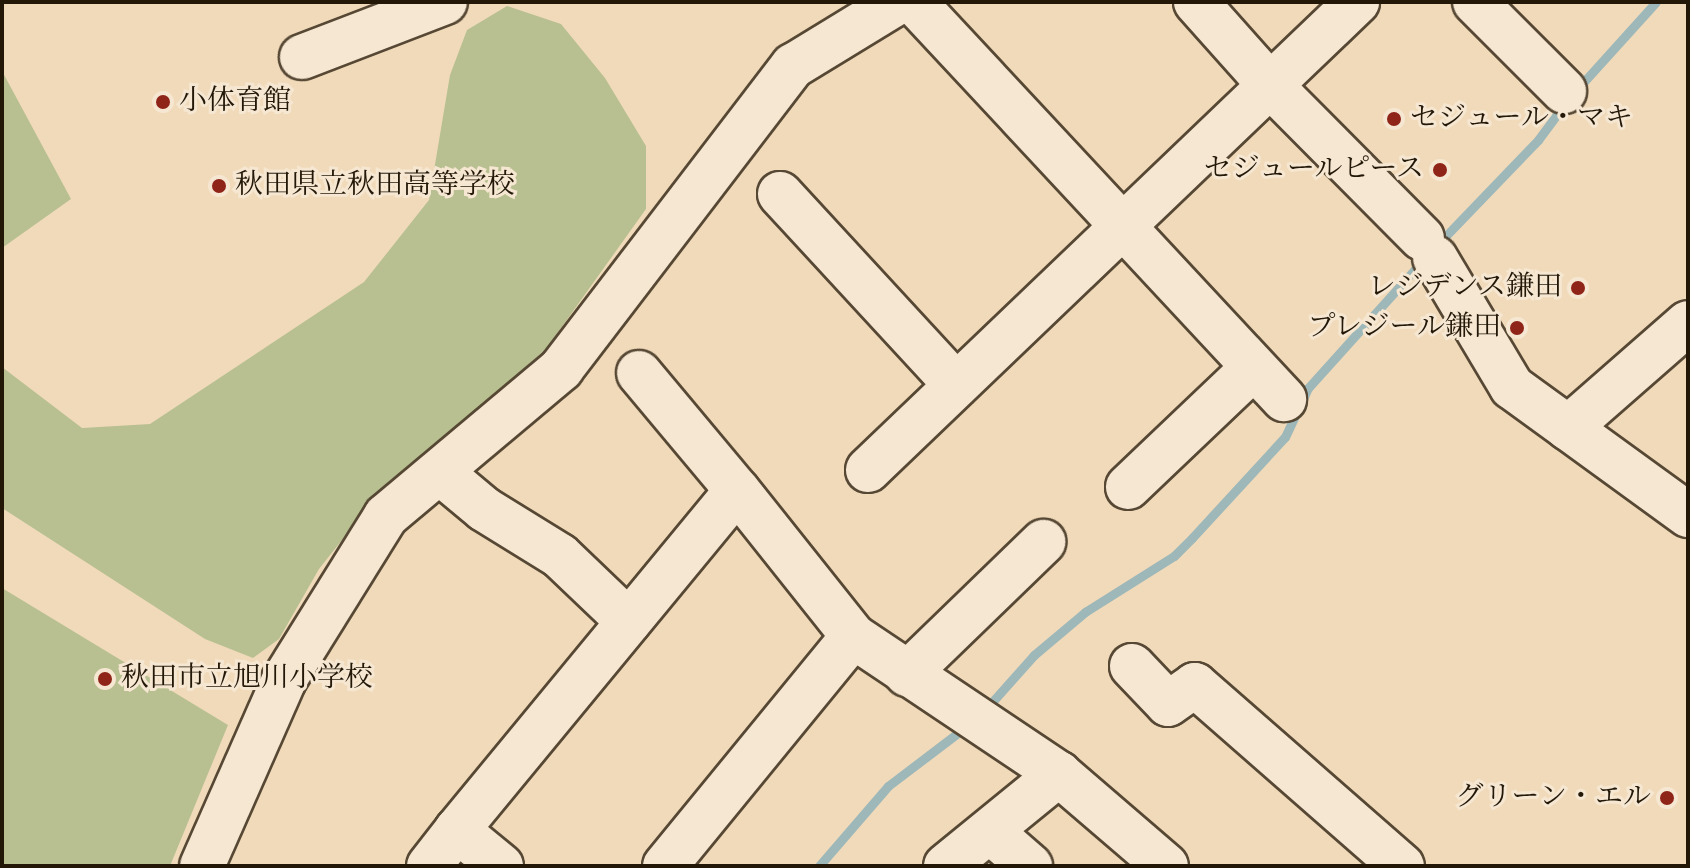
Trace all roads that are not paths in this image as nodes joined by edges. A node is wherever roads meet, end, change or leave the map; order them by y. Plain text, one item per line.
1 (445, 2) edge
2 (898, 2) edge
3 (914, 2) edge
4 (1196, 2) edge
5 (1357, 2) edge
6 (1475, 2) edge
7 (302, 57) dead end
8 (1269, 84) junction
9 (1564, 91) dead end
10 (780, 194) dead end
11 (1120, 226) junction
12 (1688, 323) edge
13 (1253, 368) junction
14 (639, 373) dead end
15 (956, 385) junction
16 (1284, 399) dead end
17 (1568, 428) junction
18 (868, 470) dead end
19 (441, 473) junction
20 (1128, 487) dead end
21 (737, 490) junction
22 (1688, 515) edge
23 (1043, 542) dead end
24 (629, 622) junction
25 (853, 636) junction
26 (1132, 666) dead end
27 (907, 674) junction
28 (1059, 774) junction
29 (457, 830) junction
30 (991, 832) junction
31 (202, 866) edge
32 (429, 866) edge
33 (501, 866) edge
34 (665, 866) edge
35 (946, 866) edge
36 (1030, 866) edge
37 (1166, 866) edge
38 (1402, 866) edge

1 - 7 street
2 - 19 street
3 - 11 street
4 - 8 street
5 - 8 street
6 - 9 street
8 - 11 street
8 - 17 street
10 - 15 street
11 - 13 street
11 - 15 street
12 - 17 street
13 - 16 street
13 - 20 street
14 - 21 street
15 - 18 street
17 - 22 street
19 - 24 street
19 - 31 street
21 - 24 street
21 - 25 street
23 - 27 street
24 - 29 street
25 - 27 street
25 - 34 street
26 - 38 street
27 - 28 street
28 - 30 street
28 - 37 street
29 - 32 street
29 - 33 street
30 - 35 street
30 - 36 street

